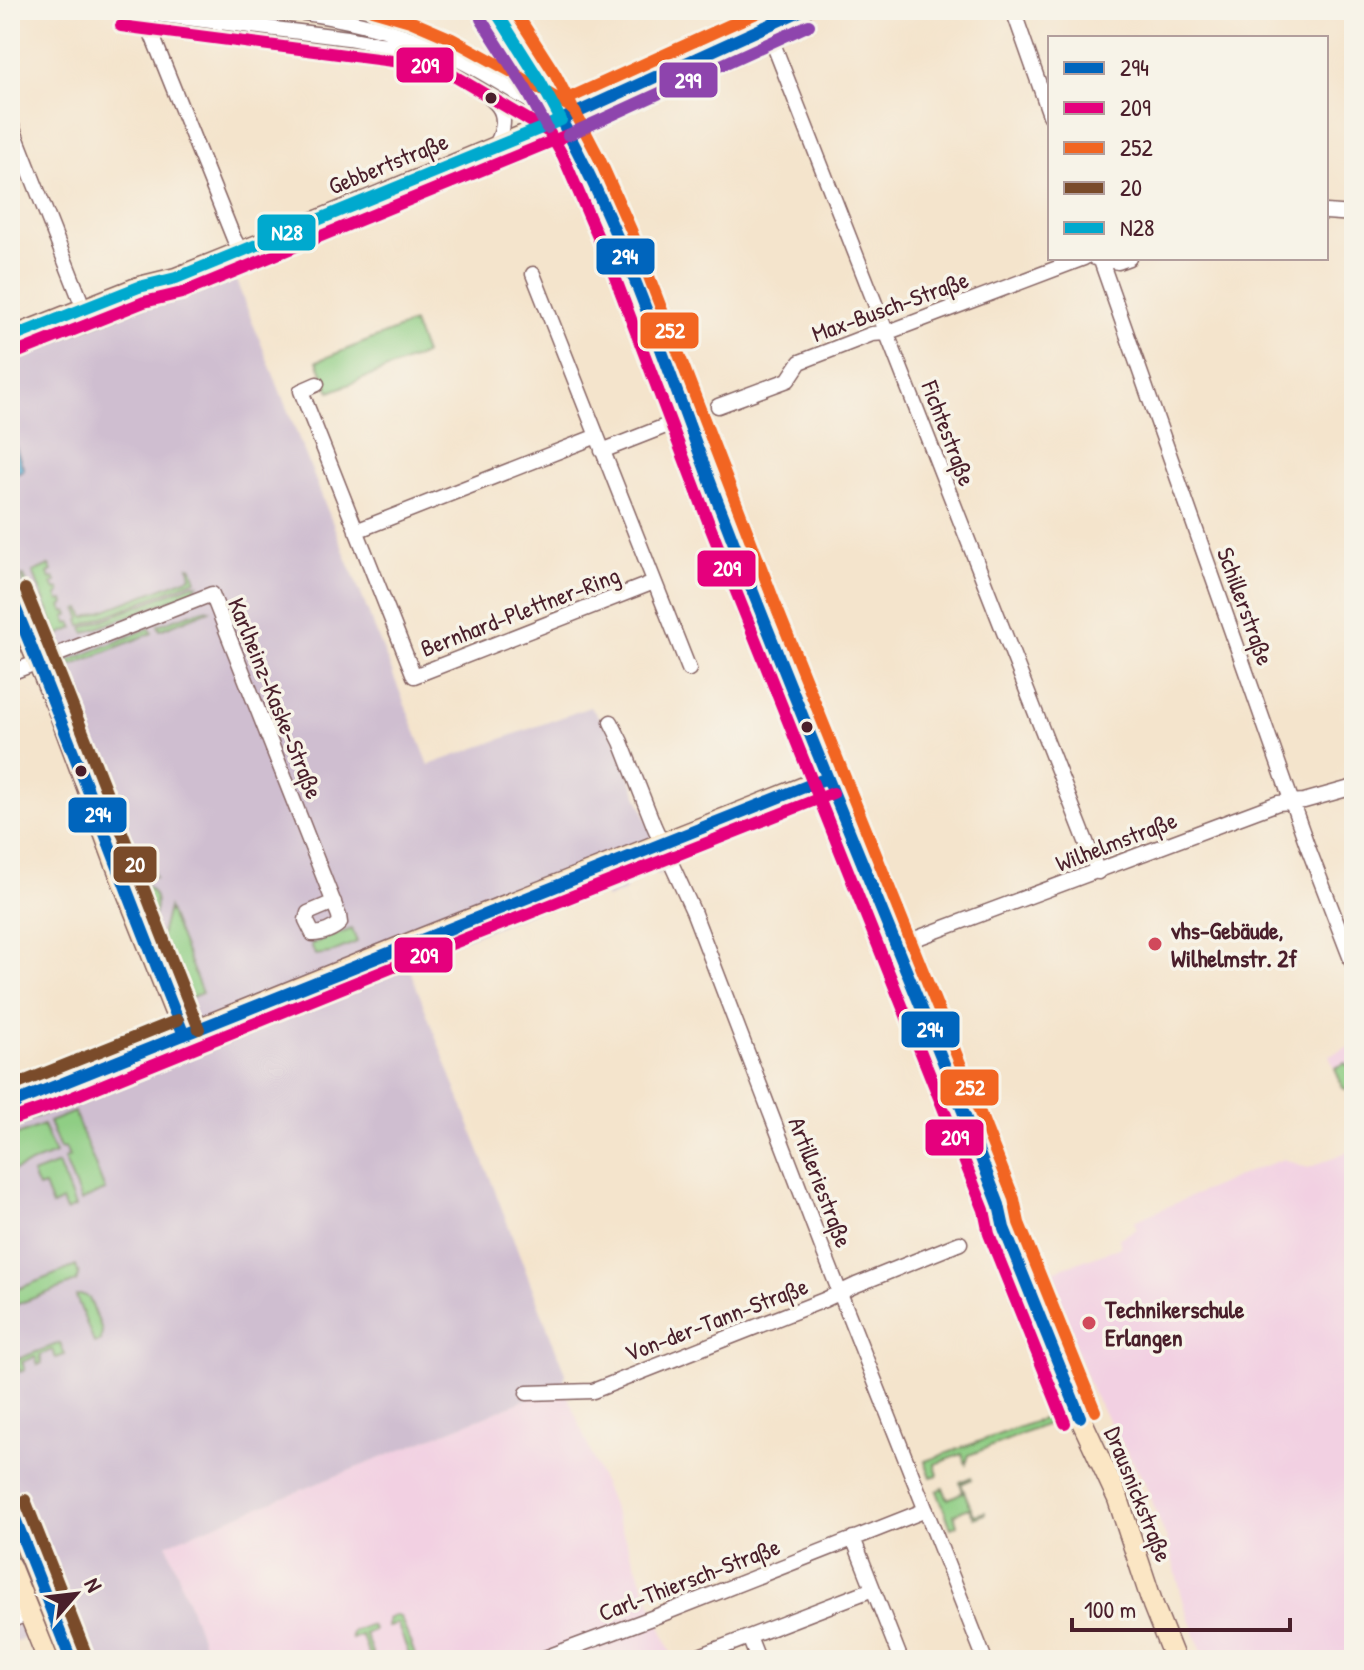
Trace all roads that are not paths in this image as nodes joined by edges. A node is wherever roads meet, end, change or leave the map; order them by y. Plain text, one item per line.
1 (123, 10) edge
2 (283, 10) edge
3 (495, 10) edge
4 (802, 10) edge
5 (1013, 10) edge
6 (142, 11) edge
7 (763, 18) edge
8 (351, 22) junction
9 (348, 38) junction
10 (379, 44) junction
11 (435, 50) junction
12 (1048, 109) edge
13 (561, 120) junction
14 (10, 121) edge
15 (494, 148) junction
16 (1328, 212) edge
17 (1354, 214) edge
18 (241, 251) junction
19 (1079, 260) edge
20 (1100, 260) edge
21 (533, 274) dead end
22 (84, 309) junction
23 (886, 333) junction
24 (10, 338) edge
25 (317, 384) dead end
26 (718, 406) dead end
27 (686, 418) junction
28 (597, 436) junction
29 (602, 451) junction
30 (356, 531) junction
31 (654, 582) junction
32 (10, 595) edge
33 (37, 662) junction
34 (689, 669) dead end
35 (10, 673) edge
36 (611, 722) dead end
37 (827, 778) junction
38 (1354, 787) edge
39 (1292, 802) junction
40 (663, 843) junction
41 (1098, 872) junction
42 (334, 902) dead end
43 (896, 946) junction
44 (1354, 967) edge
45 (184, 1035) junction
46 (13, 1104) edge
47 (960, 1243) dead end
48 (840, 1293) junction
49 (527, 1393) dead end
50 (10, 1506) edge
51 (926, 1510) junction
52 (853, 1538) junction
53 (10, 1566) edge
54 (873, 1589) junction
55 (19, 1617) edge
56 (749, 1637) junction
57 (48, 1660) edge
58 (71, 1660) edge
59 (539, 1660) edge
60 (689, 1660) edge
61 (758, 1660) edge
62 (901, 1660) edge
63 (985, 1660) edge
64 (1175, 1660) edge

1 - 6 street
2 - 8 street
3 - 13 street
4 - 7 main road, Gebbertstraße
5 - 12 street
6 - 9 street
6 - 18 street
7 - 13 main road, Gebbertstraße
7 - 23 street, Fichtestraße
8 - 9 street
8 - 11 street
9 - 10 street
10 - 11 street
10 - 15 street
11 - 13 street
13 - 15 main road, Gebbertstraße
13 - 27 main road, Drausnickstraße
14 - 22 street
15 - 18 main road, Gebbertstraße
16 - 17 street
18 - 22 main road, Gebbertstraße
19 - 23 street, Max-Busch-Straße
20 - 39 street, Schillerstraße
21 - 28 street, Bernhard-Plettner-Ring
22 - 24 main road, Gebbertstraße
23 - 26 street, Max-Busch-Straße
23 - 41 street, Fichtestraße
25 - 30 street, Bernhard-Plettner-Ring
27 - 29 street
27 - 37 main road, Drausnickstraße
28 - 29 street, Bernhard-Plettner-Ring
28 - 30 street
29 - 31 street, Bernhard-Plettner-Ring
30 - 31 street, Bernhard-Plettner-Ring
31 - 34 street, Bernhard-Plettner-Ring
32 - 33 main road
33 - 35 street
33 - 42 street, Karlheinz-Kaske-Straße
33 - 45 main road
36 - 40 street, Artilleriestraße
37 - 40 main road
37 - 43 main road, Drausnickstraße
38 - 39 street, Wilhelmstraße
39 - 41 street, Wilhelmstraße
39 - 44 street, Schillerstraße
40 - 45 main road
40 - 48 street, Artilleriestraße
41 - 43 street, Wilhelmstraße
43 - 64 main road, Drausnickstraße
45 - 46 main road
47 - 48 street, Von-der-Tann-Straße
48 - 49 street, Von-der-Tann-Straße
48 - 51 street, Artilleriestraße
50 - 58 main road
51 - 52 street, Carl-Thiersch-Straße
51 - 63 street, Artilleriestraße
52 - 54 street
52 - 59 street, Carl-Thiersch-Straße
53 - 55 main road
54 - 56 street
54 - 62 street
55 - 57 main road
56 - 60 street
56 - 61 street

